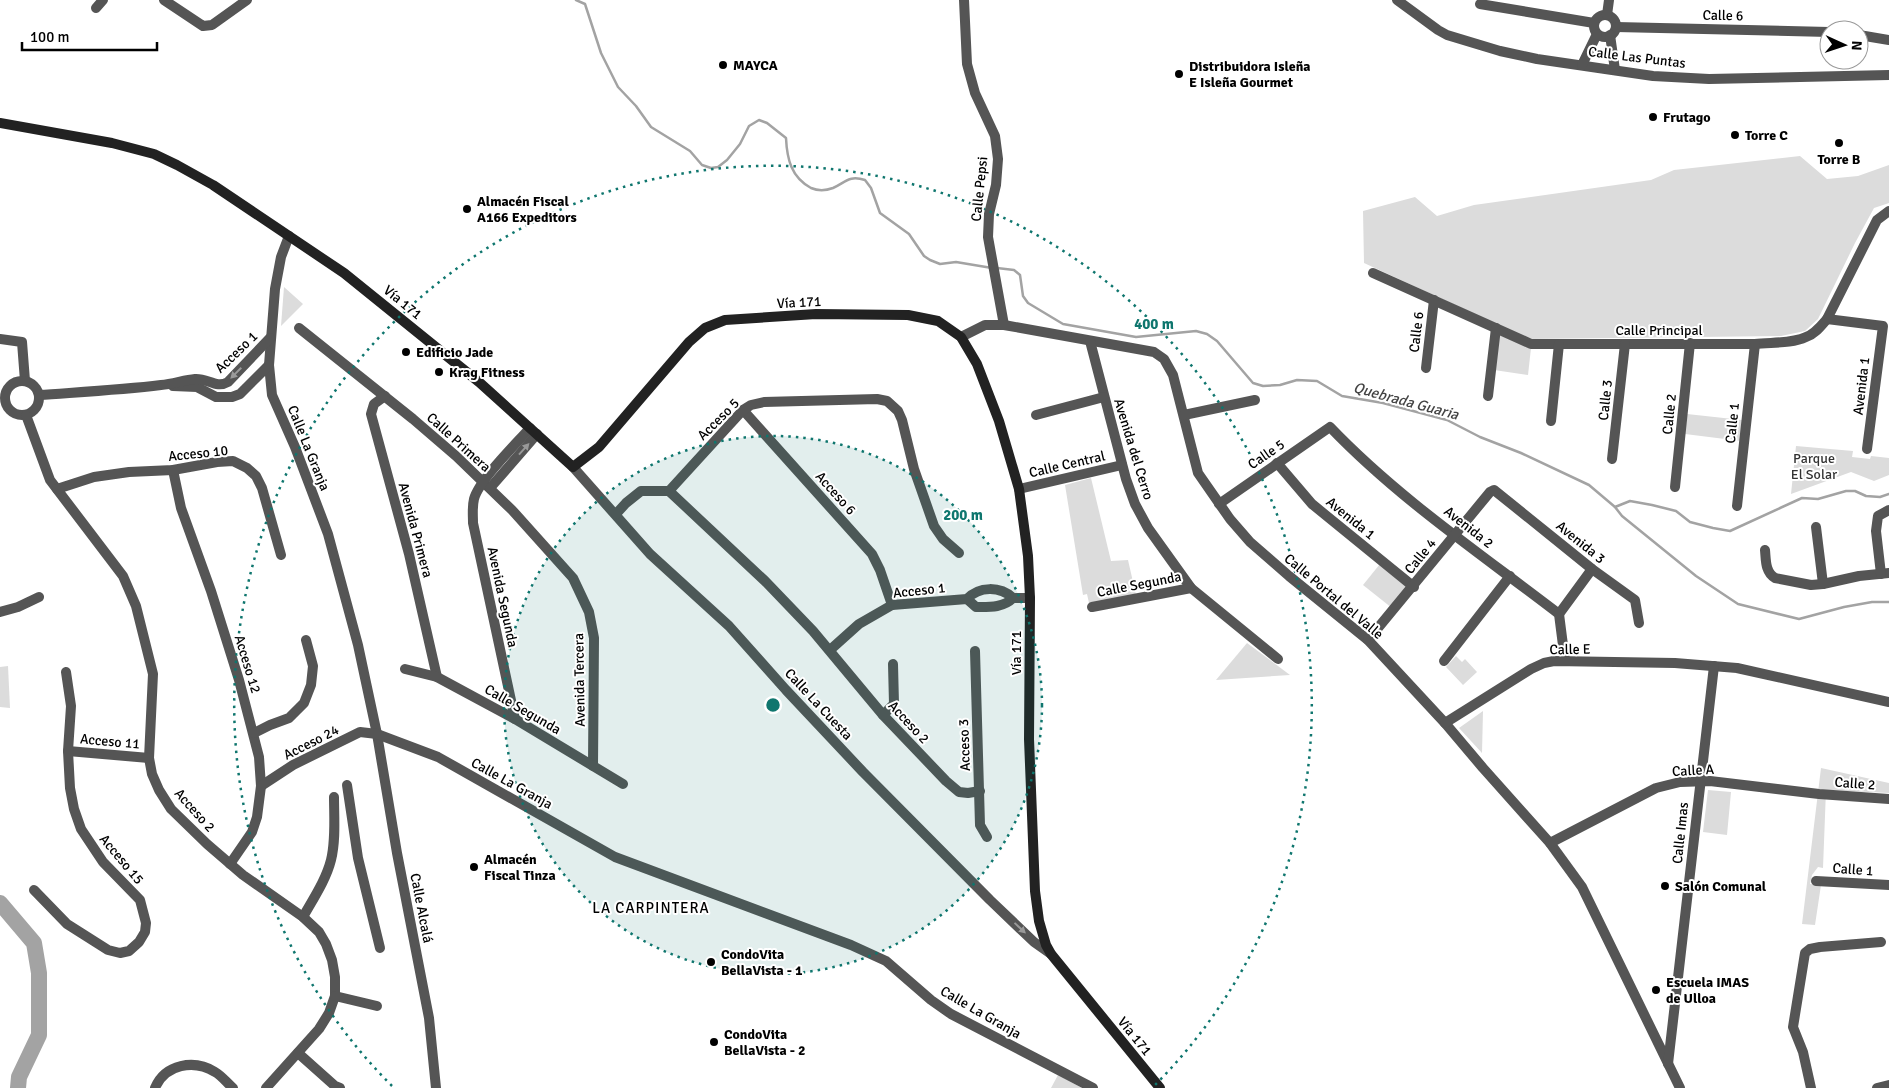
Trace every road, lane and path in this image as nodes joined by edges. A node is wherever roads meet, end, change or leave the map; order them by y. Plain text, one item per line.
1 (164, 0) edge
2 (247, 0) edge
3 (964, 0) edge
4 (1397, 0) edge
5 (1609, 0) edge
6 (1480, 4) dead end
7 (1607, 14) junction
8 (1595, 28) junction
9 (1613, 31) junction
10 (1819, 32) edge
11 (1869, 37) edge
12 (1889, 40) edge
13 (1582, 65) junction
14 (1615, 70) junction
15 (1889, 75) edge
16 (0, 123) edge
17 (1889, 211) edge
18 (288, 236) junction
19 (1373, 273) dead end
20 (1434, 300) junction
21 (1827, 319) junction
22 (1004, 325) junction
23 (299, 328) dead end
24 (1496, 328) junction
25 (961, 337) junction
26 (270, 338) junction
27 (0, 339) edge
28 (1090, 342) junction
29 (1690, 343) junction
30 (1559, 344) junction
31 (1625, 344) junction
32 (1754, 344) junction
33 (269, 365) junction
34 (1426, 368) dead end
35 (25, 381) junction
36 (162, 385) junction
37 (39, 395) junction
38 (385, 396) junction
39 (1488, 396) dead end
40 (1104, 397) junction
41 (1255, 400) dead end
42 (3, 406) edge
43 (743, 410) junction
44 (26, 415) junction
45 (1036, 415) dead end
46 (1184, 415) junction
47 (1551, 421) dead end
48 (1330, 427) joint
49 (534, 431) junction
50 (1867, 449) dead end
51 (1612, 459) dead end
52 (1277, 463) junction
53 (1122, 465) junction
54 (573, 467) junction
55 (173, 470) junction
56 (487, 485) junction
57 (1675, 487) dead end
58 (1019, 489) junction
59 (56, 490) junction
60 (1494, 490) joint
61 (669, 491) junction
62 (1219, 504) junction
63 (1737, 506) dead end
64 (1889, 510) edge
65 (616, 514) junction
66 (1816, 526) dead end
67 (1455, 534) junction
68 (1765, 550) dead end
69 (959, 553) dead end
70 (281, 555) dead end
71 (1592, 569) junction
72 (1885, 574) edge
73 (1510, 576) junction
74 (1822, 584) junction
75 (1414, 587) junction
76 (1191, 588) junction
77 (582, 594) joint
78 (39, 597) dead end
79 (1012, 598) junction
80 (1030, 598) junction
81 (967, 599) junction
82 (892, 605) junction
83 (1092, 607) dead end
84 (0, 612) edge
85 (1559, 614) junction
86 (1639, 623) dead end
87 (306, 640) dead end
88 (1368, 640) junction
89 (830, 650) junction
90 (975, 651) dead end
91 (1278, 659) dead end
92 (1565, 661) junction
93 (1444, 662) dead end
94 (893, 664) dead end
95 (1714, 666) junction
96 (405, 669) dead end
97 (66, 672) dead end
98 (437, 677) junction
99 (1889, 702) edge
100 (883, 715) junction
101 (515, 719) junction
102 (1445, 723) junction
103 (254, 733) junction
104 (377, 734) junction
105 (68, 752) junction
106 (149, 758) junction
107 (593, 766) junction
108 (1699, 781) junction
109 (623, 784) dead end
110 (347, 785) dead end
111 (261, 786) junction
112 (980, 791) junction
113 (1819, 794) joint
114 (334, 797) dead end
115 (1889, 798) edge
116 (350, 810) junction
117 (334, 812) junction
118 (987, 837) dead end
119 (1550, 843) junction
120 (230, 864) junction
121 (1816, 881) dead end
122 (1889, 885) edge
123 (34, 890) dead end
124 (303, 917) junction
125 (1881, 942) dead end
126 (380, 948) dead end
127 (1051, 954) junction
128 (335, 996) junction
129 (376, 1006) dead end
130 (298, 1053) junction
131 (1668, 1064) junction
132 (1889, 1086) edge
133 (155, 1088) edge
134 (233, 1088) edge
135 (266, 1088) edge
136 (340, 1088) edge
137 (436, 1088) edge
138 (1093, 1088) edge
139 (1160, 1088) edge
140 (1680, 1088) edge
141 (1811, 1088) edge
142 (1877, 1088) edge

1 - 2 street
3 - 22 street, Calle Pepsi
4 - 13 street, Calle Las Puntas
5 - 7 street
6 - 8 street
7 - 8 street
7 - 9 street
8 - 9 street
8 - 13 street
9 - 10 street, Calle 6
9 - 14 street
11 - 12 street
13 - 14 street, Calle Las Puntas
14 - 15 street, Calle Las Puntas
16 - 18 main road, Vía 171
17 - 21 street, Calle Principal
18 - 26 street, Calle La Granja
18 - 49 main road, Vía 171
19 - 20 street, Calle Principal
20 - 24 street, Calle Principal
20 - 34 street, Calle 6
21 - 32 street, Calle Principal
21 - 50 street, Avenida 1
22 - 25 street, Calle Portal del Valle
22 - 28 street, Calle Portal del Valle
23 - 38 street, Calle Primera
24 - 30 street, Calle Principal
24 - 39 street
25 - 54 main road, Vía 171
25 - 58 main road, Vía 171
26 - 33 street, Calle La Granja
26 -> 36 street, Acceso 1
27 - 35 street
28 - 40 street, Avenida del Cerro
28 - 46 street, Calle Portal del Valle
29 - 31 street, Calle Principal
29 - 32 street, Calle Principal
29 - 57 street, Calle 2
30 - 31 street, Calle Principal
30 - 47 street
31 - 51 street, Calle 3
32 - 63 street, Calle 1
33 - 36 street, Acceso 1
33 - 104 street, Calle La Granja
35 - 37 street
35 - 42 street
36 - 37 street, Acceso 1
37 - 44 street
38 - 56 street, Calle Primera
38 - 98 street, Avenida Primera
40 - 45 street
40 - 53 street, Avenida del Cerro
41 - 46 street
42 - 44 street
43 - 61 street, Acceso 5
43 - 69 street, Acceso 5
43 - 82 street, Acceso 6
44 - 59 street, Acceso 2
46 - 62 street, Calle Portal del Valle
48 - 52 street, Calle 5
48 - 67 street, Avenida 2
49 - 54 main road, Vía 171
49 - 56 street, Avenida Segunda
52 - 62 street, Calle 5
52 - 75 street, Avenida 1
53 - 58 street, Calle Central
53 - 76 street, Avenida del Cerro
54 - 65 street, Calle La Cuesta
55 - 59 street, Acceso 10
55 - 70 street, Acceso 10
55 - 103 street, Acceso 12
56 - 77 street, Calle Primera
56 - 101 street, Avenida Segunda
58 - 80 main road, Vía 171
59 - 106 street, Acceso 2
60 - 67 street, Calle 4
60 - 71 street, Avenida 3
61 - 65 street
61 - 89 street
62 - 88 street, Calle Portal del Valle
64 - 72 street
65 -> 127 street, Calle La Cuesta
66 - 74 street
67 - 73 street, Avenida 2
67 - 75 street, Calle 4
68 - 74 street
71 - 85 street
71 - 86 street, Avenida 3
72 - 74 street
73 - 85 street, Avenida 2
73 - 93 street
75 - 88 street, Calle 4
76 - 83 street, Calle Segunda
76 - 91 street, Avenida del Cerro
77 - 107 street, Avenida Tercera
78 - 84 street
79 - 80 street, Acceso 1
79 - 81 street, Acceso 1
79 - 81 street, Acceso 1
80 - 127 main road, Vía 171
81 - 82 street, Acceso 1
82 - 89 street, Acceso 1
85 - 92 street
87 - 103 street
88 - 102 street, Calle Portal del Valle
89 - 100 street, Acceso 2
90 - 112 street, Acceso 3
92 - 95 street, Calle E
92 - 102 street, Calle E
94 - 100 street
95 - 99 street, Calle E
95 - 108 street, Calle Imas
96 - 98 street, Calle Segunda
97 - 105 street
98 - 101 street, Calle Segunda
100 - 112 street, Acceso 2
101 - 107 street, Calle Segunda
102 - 119 street, Calle Portal del Valle
103 - 111 street, Acceso 12
104 - 111 street, Acceso 24
104 - 137 street, Calle Alcalá
104 - 138 street, Calle La Granja
105 - 106 street, Acceso 11
105 - 123 street, Acceso 15
106 - 120 street, Acceso 2
107 - 109 street, Calle Segunda
108 - 113 street, Calle A
108 - 119 street, Calle A
108 - 131 street, Calle Imas
110 - 116 street
111 - 120 street, Acceso 12
112 - 118 street, Acceso 3
113 - 115 street, Calle 2
114 - 117 street
116 - 117 street
116 - 126 street
117 - 124 street
119 - 131 street, Calle Portal del Valle
120 - 124 street, Acceso 2
121 - 122 street, Calle 1
124 - 128 street, Acceso 2
125 - 141 street
127 - 139 main road, Vía 171
128 - 129 street
128 - 130 street, Acceso 2
130 - 135 street, Acceso 2
130 - 136 street
131 - 140 street, Calle Portal del Valle
132 - 142 street
133 - 134 street

